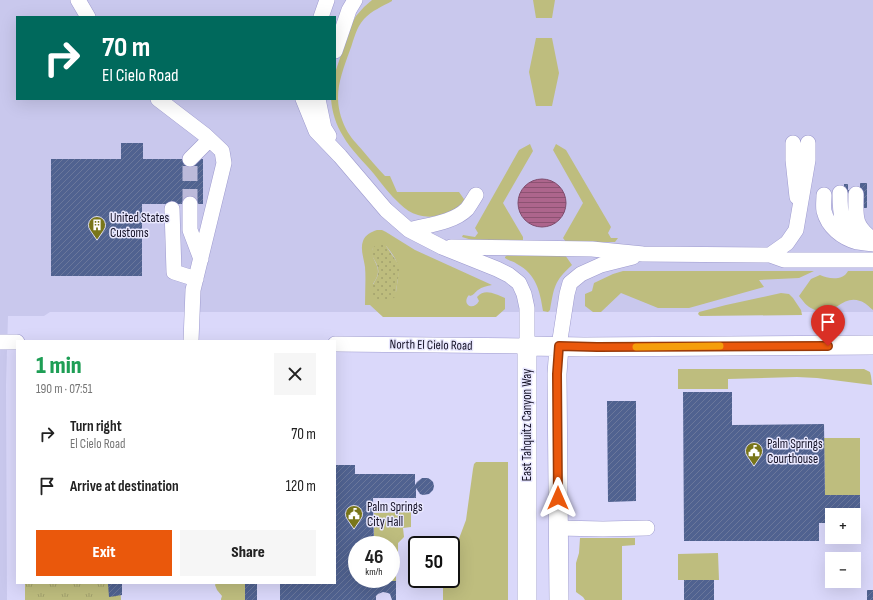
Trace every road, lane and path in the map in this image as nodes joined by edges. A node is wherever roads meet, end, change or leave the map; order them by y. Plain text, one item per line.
1 (78, 0) edge
2 (327, 0) edge
3 (355, 0) edge
4 (87, 16) edge
5 (321, 16) edge
6 (336, 48) edge
7 (159, 100) edge
8 (303, 100) edge
9 (318, 100) edge
10 (209, 140) junction
11 (808, 142) dead end
12 (793, 143) dead end
13 (340, 156) junction
14 (190, 159) dead end
15 (840, 193) dead end
16 (856, 194) dead end
17 (824, 195) dead end
18 (476, 196) dead end
19 (190, 204) tunnel mouth
20 (172, 209) dead end
21 (799, 214) junction
22 (409, 230) junction
23 (873, 242) edge
24 (442, 247) junction
25 (643, 254) junction
26 (770, 255) junction
27 (201, 259) junction
28 (873, 260) edge
29 (196, 280) junction
30 (191, 340) edge
31 (0, 342) edge
32 (16, 342) edge
33 (336, 344) edge
34 (873, 345) edge
35 (527, 346) junction
36 (559, 346) junction
37 (558, 528) junction
38 (647, 528) dead end
39 (527, 600) edge
40 (559, 600) edge

1 - 4 street
2 - 5 street
3 - 6 street
7 - 10 street
8 - 13 street
9 - 13 street
10 - 14 street
10 - 27 street
11 - 21 street
12 - 21 street
13 - 22 street
15 - 23 street
16 - 23 street
17 - 23 street
18 - 22 street
19 - 27 street
20 - 29 street
21 - 26 street
22 - 24 street
24 - 25 street
24 - 35 street
25 - 26 street
25 - 36 street
26 - 28 street
27 - 29 street
29 - 30 street
31 - 32 street
33 - 35 street, North El Cielo Road
34 - 36 main road
35 - 36 main road
35 - 39 main road, East Tahquitz Canyon Way
36 - 37 main road
37 - 38 street
37 - 40 main road

